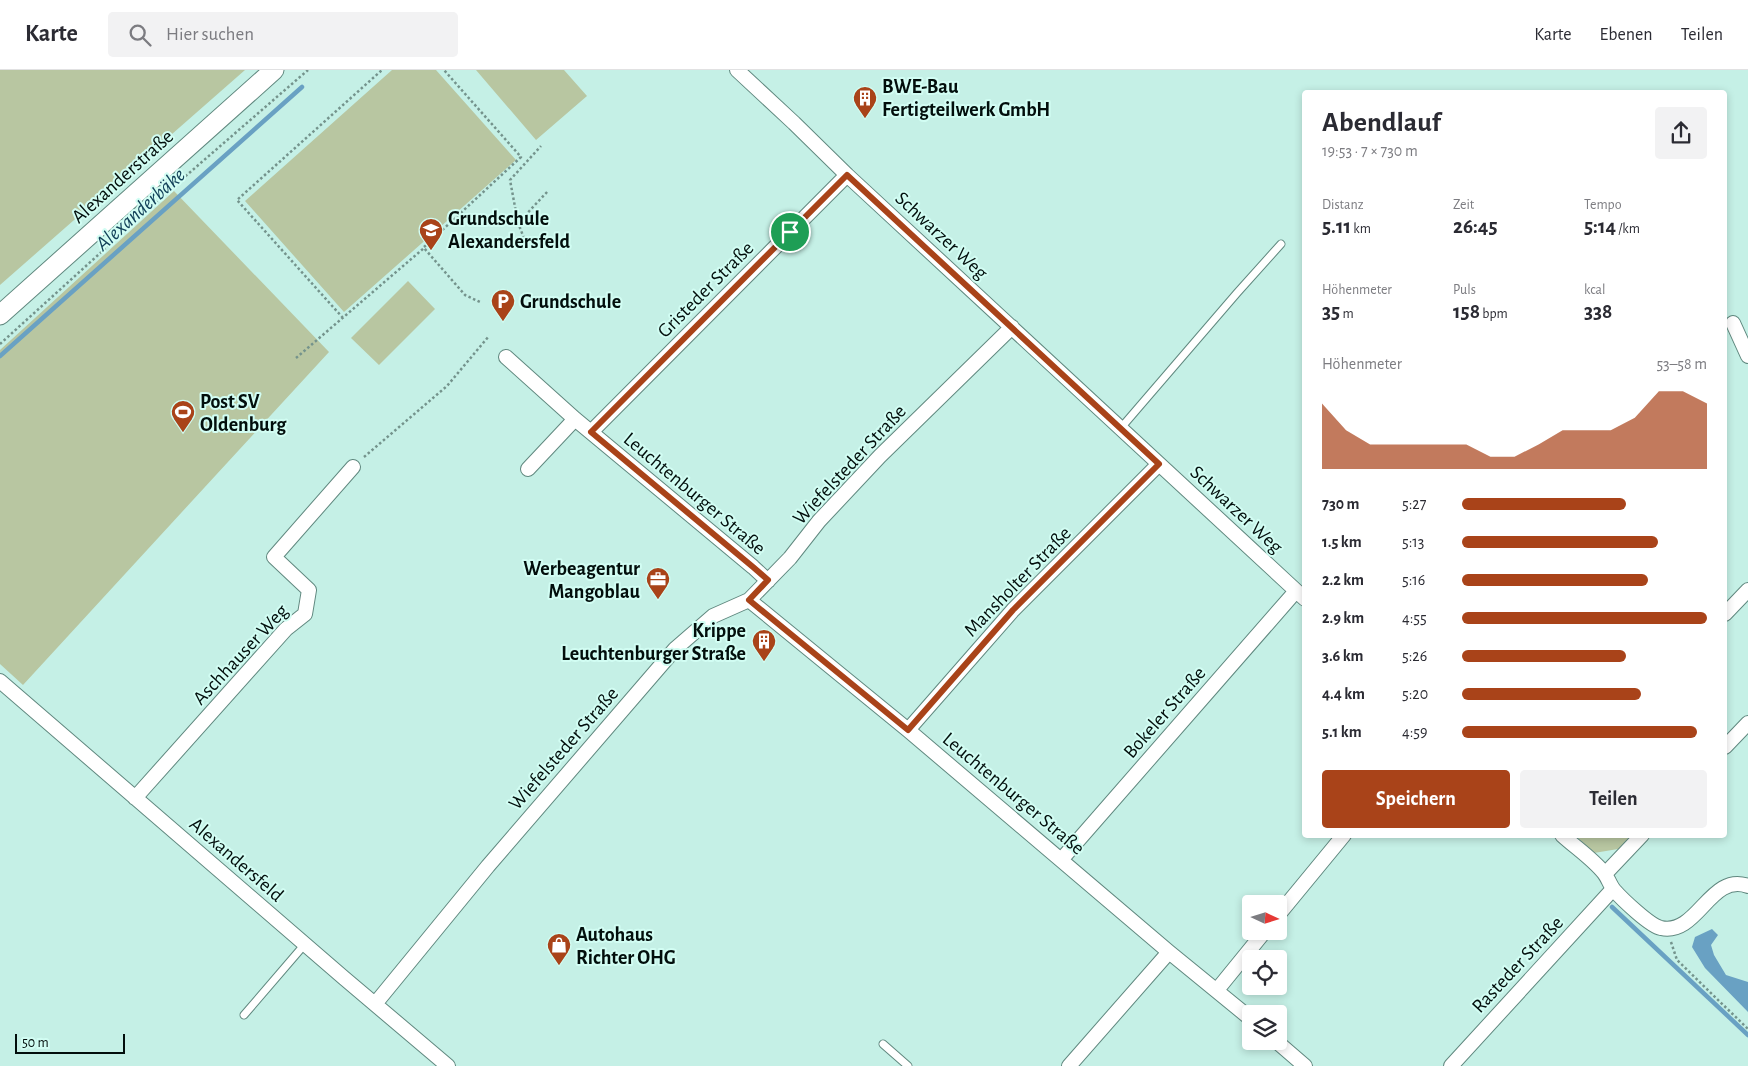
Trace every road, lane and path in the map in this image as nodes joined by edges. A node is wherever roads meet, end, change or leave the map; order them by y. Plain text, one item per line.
1 (274, 70) edge
2 (308, 70) edge
3 (382, 70) edge
4 (444, 70) edge
5 (737, 70) edge
6 (541, 146) dead end
7 (847, 175) junction
8 (548, 191) dead end
9 (518, 222) junction
10 (526, 243) dead end
11 (1281, 244) dead end
12 (424, 248) junction
13 (482, 303) dead end
14 (0, 315) edge
15 (343, 318) junction
16 (1733, 323) dead end
17 (1012, 328) junction
18 (489, 336) dead end
19 (0, 344) edge
20 (1748, 356) edge
21 (506, 357) dead end
22 (296, 358) dead end
23 (575, 419) junction
24 (1120, 429) junction
25 (591, 432) junction
26 (1159, 464) junction
27 (353, 466) joint
28 (528, 470) dead end
29 (768, 580) junction
30 (1748, 590) edge
31 (1301, 595) edge
32 (749, 600) junction
33 (1727, 612) edge
34 (0, 681) edge
35 (1748, 723) edge
36 (908, 730) junction
37 (1727, 745) edge
38 (135, 798) junction
39 (1342, 838) edge
40 (1565, 838) edge
41 (1639, 838) edge
42 (1061, 860) junction
43 (1605, 874) junction
44 (1748, 886) edge
45 (1613, 889) junction
46 (1288, 903) edge
47 (1668, 928) junction
48 (1258, 940) edge
49 (305, 944) junction
50 (1169, 952) junction
51 (1217, 990) junction
52 (376, 1004) junction
53 (1242, 1012) edge
54 (244, 1015) dead end
55 (1748, 1029) edge
56 (883, 1044) dead end
57 (1286, 1050) edge
58 (448, 1066) edge
59 (908, 1066) edge
60 (1069, 1066) edge
61 (1305, 1066) edge
62 (1451, 1066) edge

1 - 14 main road, Alexanderstraße
2 - 19 path
3 - 15 path
4 - 12 path
5 - 7 street, Schwarzer Weg
6 - 9 path
7 - 17 street, Schwarzer Weg
7 - 25 street, Gristeder Straße
8 - 9 path
9 - 10 path
11 - 24 lane
12 - 13 path
12 - 15 path
15 - 22 path
16 - 20 street
17 - 24 street, Schwarzer Weg
17 - 29 street, Wiefelsteder Straße
18 - 27 path
21 - 23 street, Leuchtenburger Straße
23 - 25 street, Leuchtenburger Straße
23 - 28 street
24 - 26 street, Schwarzer Weg
25 - 29 street, Leuchtenburger Straße
26 - 31 street, Schwarzer Weg
26 - 36 street, Mansholter Straße
27 - 38 street, Aschhauser Weg
29 - 32 street, Wiefelsteder Straße
30 - 33 street
31 - 42 street, Bokeler Straße
32 - 36 street, Leuchtenburger Straße
32 - 52 street, Wiefelsteder Straße
34 - 38 street, Alexandersfeld
35 - 37 street
36 - 42 street, Leuchtenburger Straße
38 - 49 street, Alexandersfeld
39 - 46 street
40 - 43 street
41 - 43 street
42 - 50 street, Leuchtenburger Straße
43 - 45 street
44 - 47 street
45 - 47 street
45 - 62 street, Rasteder Straße
47 - 55 path
48 - 51 street
49 - 52 street, Alexandersfeld
49 - 54 lane
50 - 51 street, Leuchtenburger Straße
50 - 60 street
51 - 53 street, Leuchtenburger Straße
52 - 58 street, Alexandersfeld
56 - 59 lane
57 - 61 street

